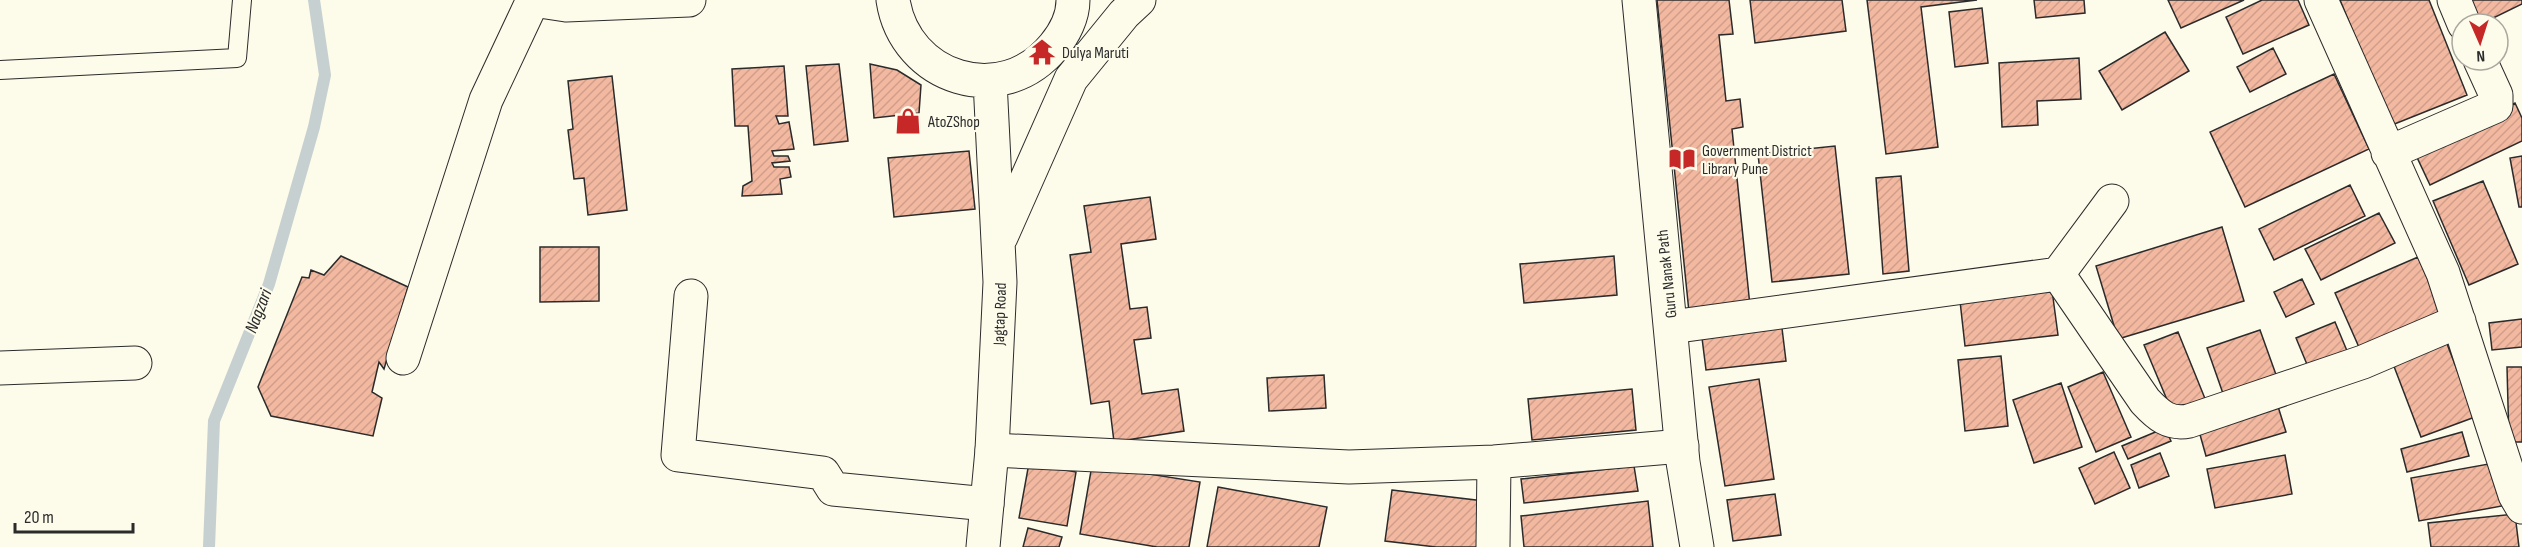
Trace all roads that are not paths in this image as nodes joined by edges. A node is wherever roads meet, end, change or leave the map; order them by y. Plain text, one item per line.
1 (242, 0) edge
2 (533, 0) edge
3 (689, 0) edge
4 (893, 0) edge
5 (1073, 0) edge
6 (1139, 0) edge
7 (1639, 0) edge
8 (2322, 0) edge
9 (655, 1) edge
10 (0, 70) edge
11 (2485, 72) edge
12 (990, 81) junction
13 (2388, 153) junction
14 (2112, 201) dead end
15 (999, 242) junction
16 (2058, 274) junction
17 (691, 296) dead end
18 (2459, 321) junction
19 (1671, 327) junction
20 (403, 358) dead end
21 (135, 363) dead end
22 (0, 368) edge
23 (1682, 446) junction
24 (992, 450) junction
25 (1494, 462) junction
26 (987, 504) junction
27 (2522, 507) edge
28 (982, 547) edge
29 (1493, 547) edge
30 (1697, 547) edge

1 - 10 lane
2 - 9 street
2 - 20 street
3 - 9 street
4 - 12 street
5 - 12 street
6 - 15 street
7 - 19 street, Guru Nanak Path
8 - 13 street
11 - 13 street
12 - 15 street, Jagtap Road
13 - 18 street
14 - 16 street
15 - 24 street, Jagtap Road
16 - 18 street
16 - 19 street
17 - 26 street
18 - 27 street
19 - 23 street, Guru Nanak Path
21 - 22 street
23 - 25 street
23 - 30 street, Guru Nanak Path
24 - 25 street
24 - 26 street, Jagtap Road
25 - 29 street
26 - 28 street, Jagtap Road

